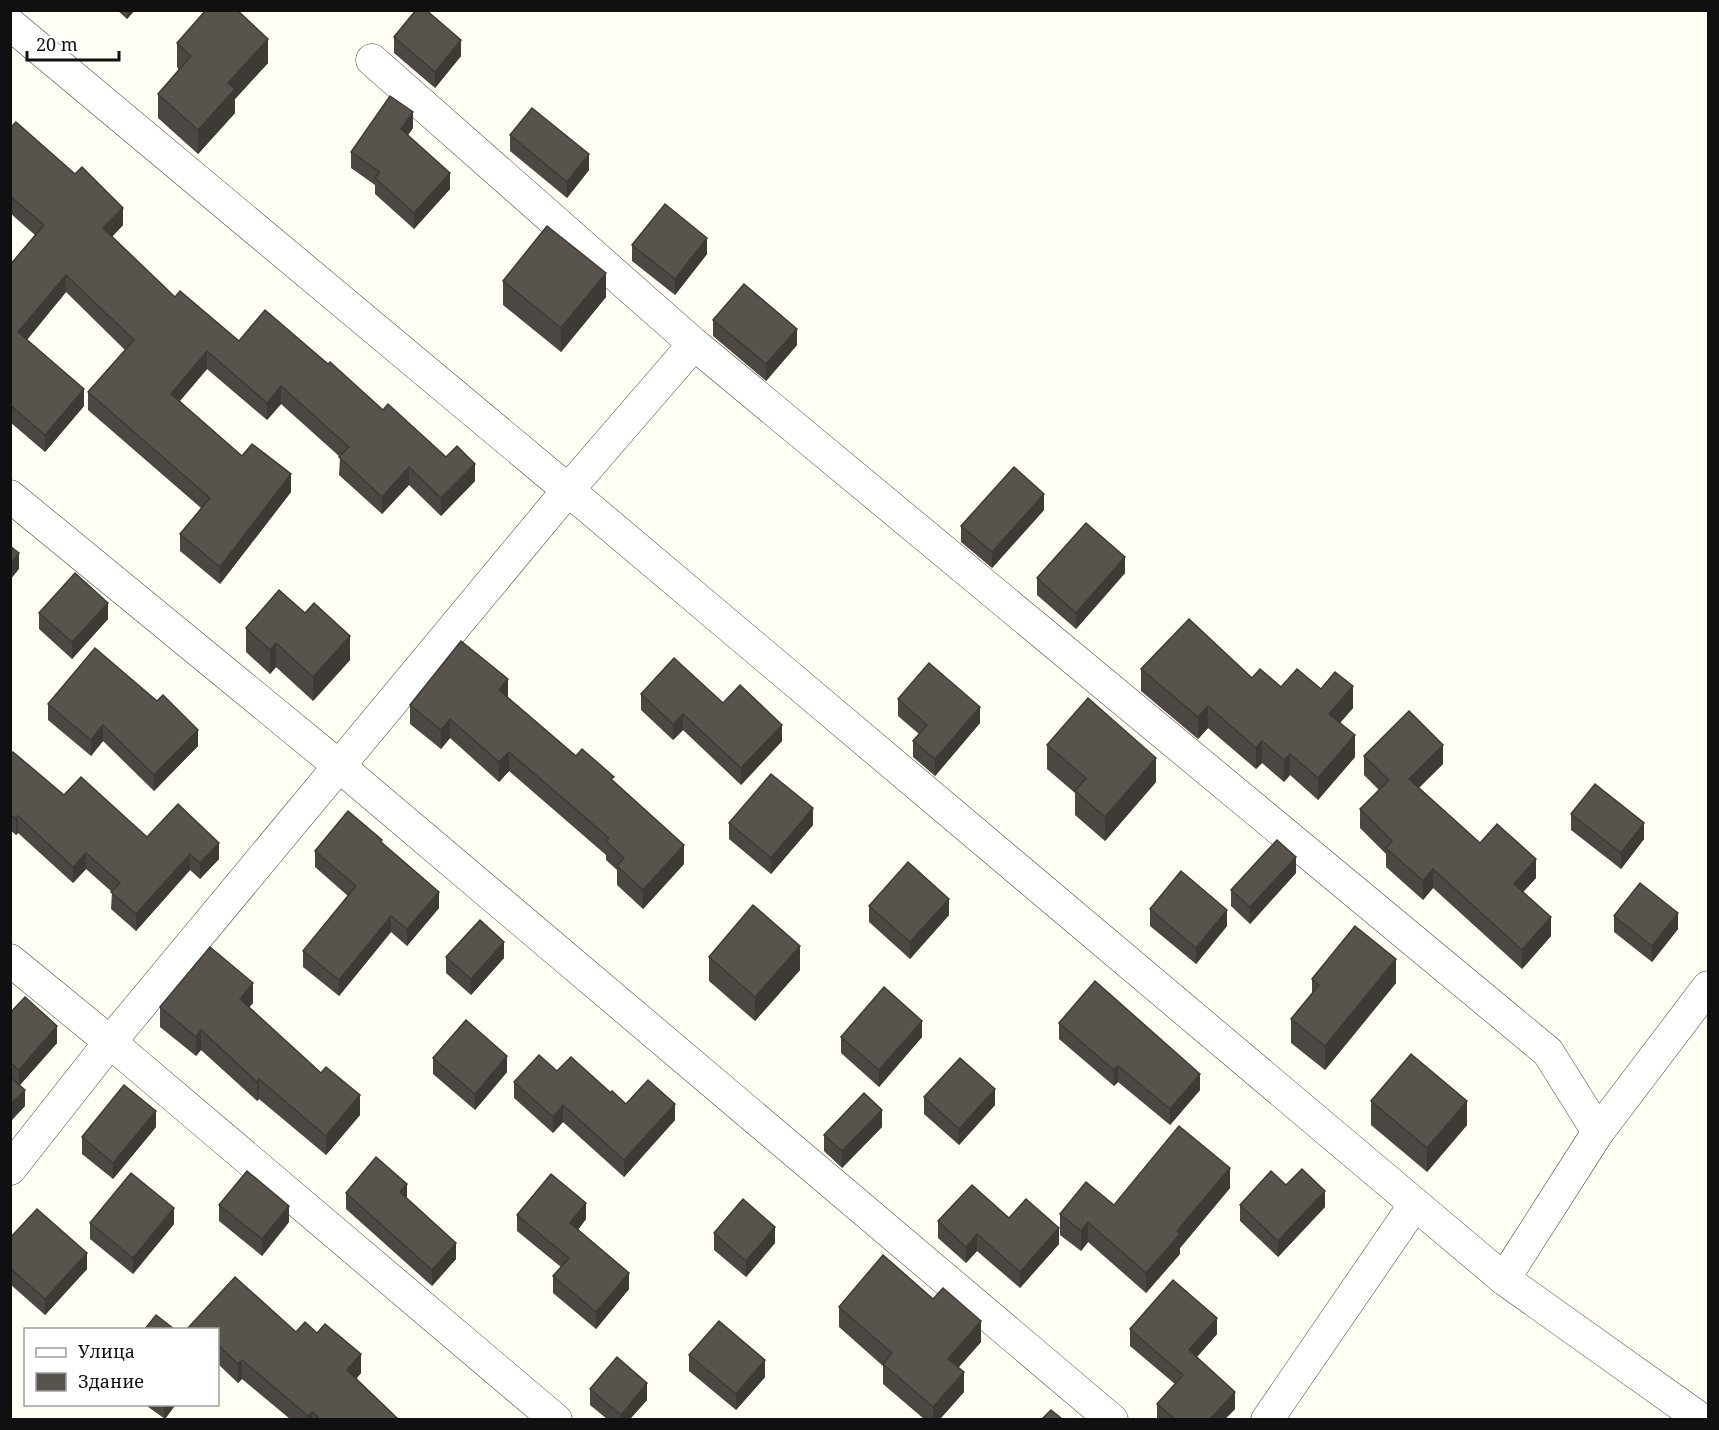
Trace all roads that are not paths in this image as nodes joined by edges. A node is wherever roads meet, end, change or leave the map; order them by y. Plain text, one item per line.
1 (10, 24) edge
2 (372, 60) dead end
3 (694, 344) junction
4 (568, 490) junction
5 (10, 496) edge
6 (339, 766) junction
7 (10, 960) edge
8 (1708, 987) edge
9 (110, 1042) junction
10 (1598, 1132) junction
11 (10, 1169) edge
12 (1414, 1204) junction
13 (1504, 1279) junction
14 (556, 1419) edge
15 (1112, 1419) edge
16 (1267, 1419) edge
17 (1702, 1419) edge

1 - 4 street
2 - 3 street
3 - 4 street
3 - 10 street
4 - 6 street
4 - 12 street
5 - 6 street
6 - 9 street
6 - 15 street
7 - 9 street
8 - 10 street
9 - 11 street
9 - 14 street
10 - 13 street
12 - 13 street
12 - 16 street
13 - 17 street

